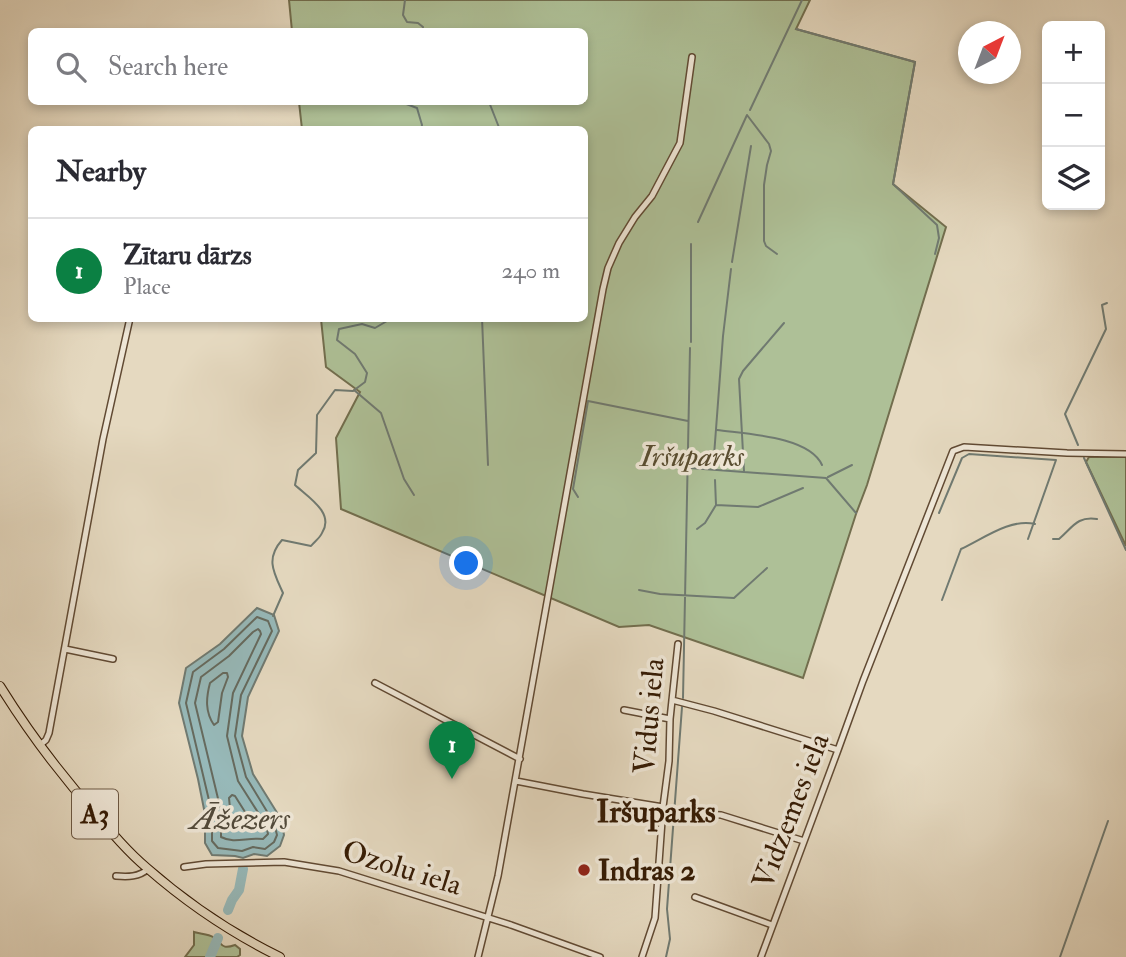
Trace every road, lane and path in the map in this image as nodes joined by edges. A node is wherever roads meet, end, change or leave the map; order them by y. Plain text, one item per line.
1 (692, 57) dead end
2 (129, 322) edge
3 (1126, 454) edge
4 (678, 644) dead end
5 (65, 649) junction
6 (113, 659) dead end
7 (375, 683) dead end
8 (0, 686) edge
9 (671, 700) junction
10 (624, 710) dead end
11 (670, 719) junction
12 (40, 745) junction
13 (838, 750) junction
14 (520, 759) junction
15 (516, 781) junction
16 (663, 807) junction
17 (692, 813) dead end
18 (804, 841) junction
19 (184, 867) dead end
20 (148, 869) junction
21 (116, 876) dead end
22 (695, 897) dead end
23 (489, 918) junction
24 (772, 925) junction
25 (280, 957) edge
26 (478, 957) edge
27 (600, 957) edge
28 (642, 957) edge
29 (761, 957) edge

1 - 14 street
2 - 5 street
3 - 13 street, Vidzemes iela
4 - 9 street, Vidus iela
5 - 6 street
5 - 12 street
7 - 14 street
8 - 12 highway, A3
9 - 11 street, Vidus iela
9 - 13 street
10 - 11 street
11 - 16 street, Vidus iela
12 - 20 highway, A3
13 - 18 street, Vidzemes iela
14 - 15 street
15 - 16 street
15 - 23 street
16 - 28 street, Vidus iela
17 - 18 street
18 - 24 street, Vidzemes iela
19 - 23 street, Ozolu iela
20 - 21 street
20 - 25 highway, A3
22 - 24 street
23 - 26 street
23 - 27 street, Ozolu iela
24 - 29 street, Vidzemes iela

